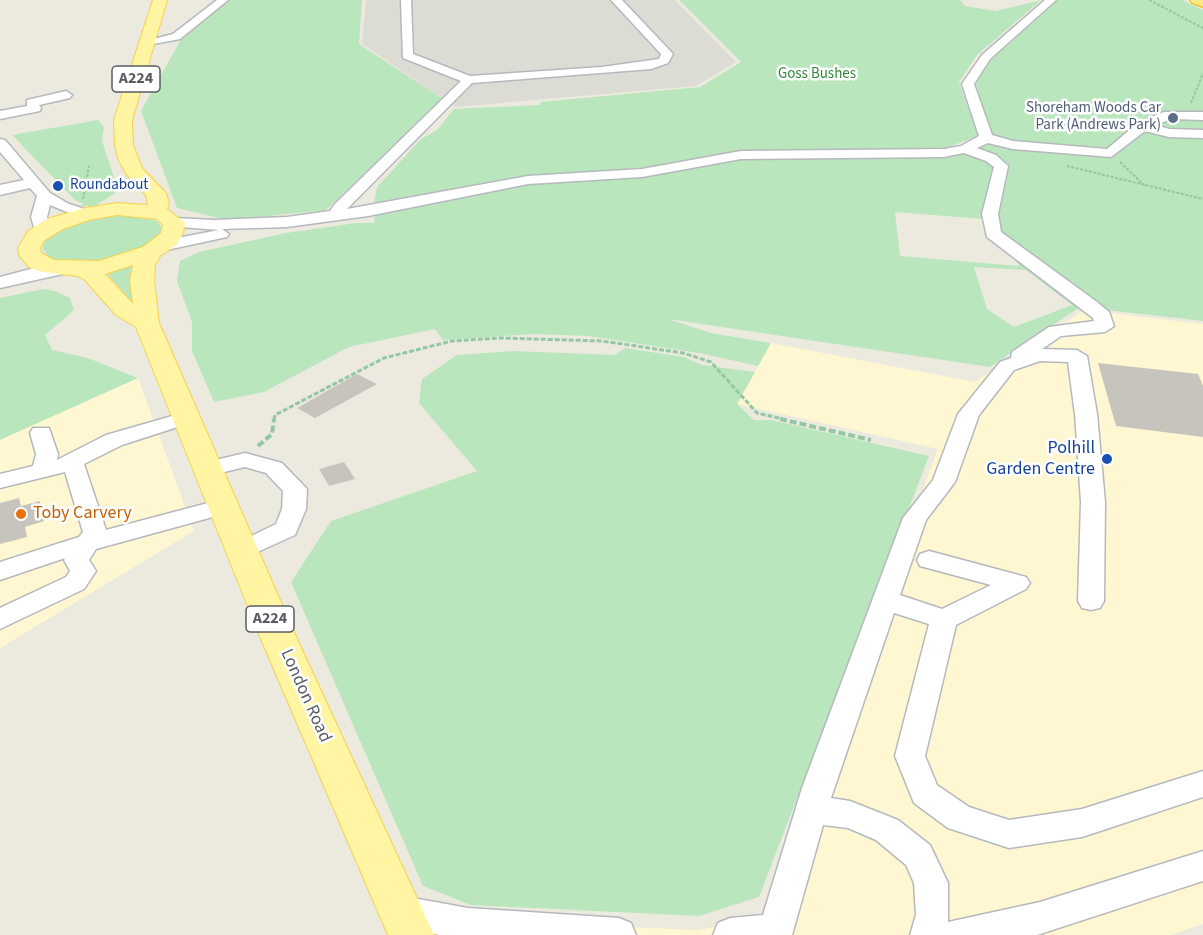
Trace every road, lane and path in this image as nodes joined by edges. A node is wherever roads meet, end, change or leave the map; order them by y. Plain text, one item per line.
1 (160, 0) edge
2 (223, 0) edge
3 (406, 0) edge
4 (616, 0) edge
5 (1051, 0) edge
6 (1149, 0) edge
7 (1197, 0) edge
8 (1203, 3) edge
9 (1203, 28) edge
10 (148, 42) junction
11 (1203, 73) edge
12 (469, 80) junction
13 (66, 95) dead end
14 (1190, 108) dead end
15 (0, 115) edge
16 (1203, 116) edge
17 (1143, 126) junction
18 (1203, 134) edge
19 (986, 138) junction
20 (0, 143) edge
21 (964, 148) junction
22 (1111, 153) junction
23 (1056, 163) dead end
24 (134, 171) junction
25 (35, 182) junction
26 (1146, 187) junction
27 (0, 190) edge
28 (45, 196) junction
29 (1203, 199) edge
30 (93, 212) junction
31 (336, 215) junction
32 (165, 218) junction
33 (287, 222) junction
34 (42, 231) junction
35 (156, 249) junction
36 (30, 255) junction
37 (72, 269) junction
38 (0, 282) edge
39 (147, 323) junction
40 (1007, 366) junction
41 (186, 418) junction
42 (42, 433) dead end
43 (871, 440) dead end
44 (246, 460) junction
45 (73, 463) junction
46 (44, 468) junction
47 (207, 469) junction
48 (0, 481) edge
49 (223, 507) junction
50 (89, 545) junction
51 (242, 551) junction
52 (929, 560) dead end
53 (0, 571) edge
54 (885, 600) junction
55 (1091, 601) dead end
56 (0, 619) edge
57 (944, 619) junction
58 (1203, 784) edge
59 (812, 809) junction
60 (1203, 866) edge
61 (406, 923) edge
62 (779, 933) edge
63 (619, 935) edge
64 (730, 935) edge
65 (927, 935) edge
66 (957, 935) edge

1 - 10 main road, A224
2 - 10 street
3 - 12 street
4 - 12 street
5 - 19 street
6 - 9 path
7 - 8 highway
10 - 24 main road, A224
11 - 14 path
12 - 31 street
13 - 15 street
16 - 17 street
17 - 18 street
17 - 22 street
19 - 21 street
19 - 22 street
20 - 25 street
21 - 31 street
21 - 40 street
22 - 26 path
23 - 26 path
24 - 30 main road
24 - 32 main road, A224
25 - 27 street
25 - 28 street
26 - 29 path
28 - 30 street
28 - 34 street
30 - 32 main road
30 - 34 main road
31 - 33 street
32 - 33 street
32 - 35 main road, London Road
33 - 35 street
34 - 36 main road
35 - 37 main road
35 - 39 main road, London Road / A224
36 - 37 main road
36 - 38 street
37 - 38 street
37 - 39 main road
39 - 41 main road, London Road / A224
40 - 54 street
40 - 55 street
41 - 45 street
41 - 47 main road, London Road / A224
42 - 46 street
43 - 44 path
44 - 47 street
44 - 51 street
45 - 46 street
45 - 50 street
46 - 48 street
47 - 49 main road, London Road / A224
49 - 50 street
49 - 51 main road, London Road / A224
50 - 53 street
50 - 56 street
51 - 61 main road, London Road / A224
52 - 57 street
54 - 57 street
54 - 59 street
57 - 58 street
59 - 62 street
59 - 65 street
60 - 66 street
61 - 63 street
62 - 64 street

